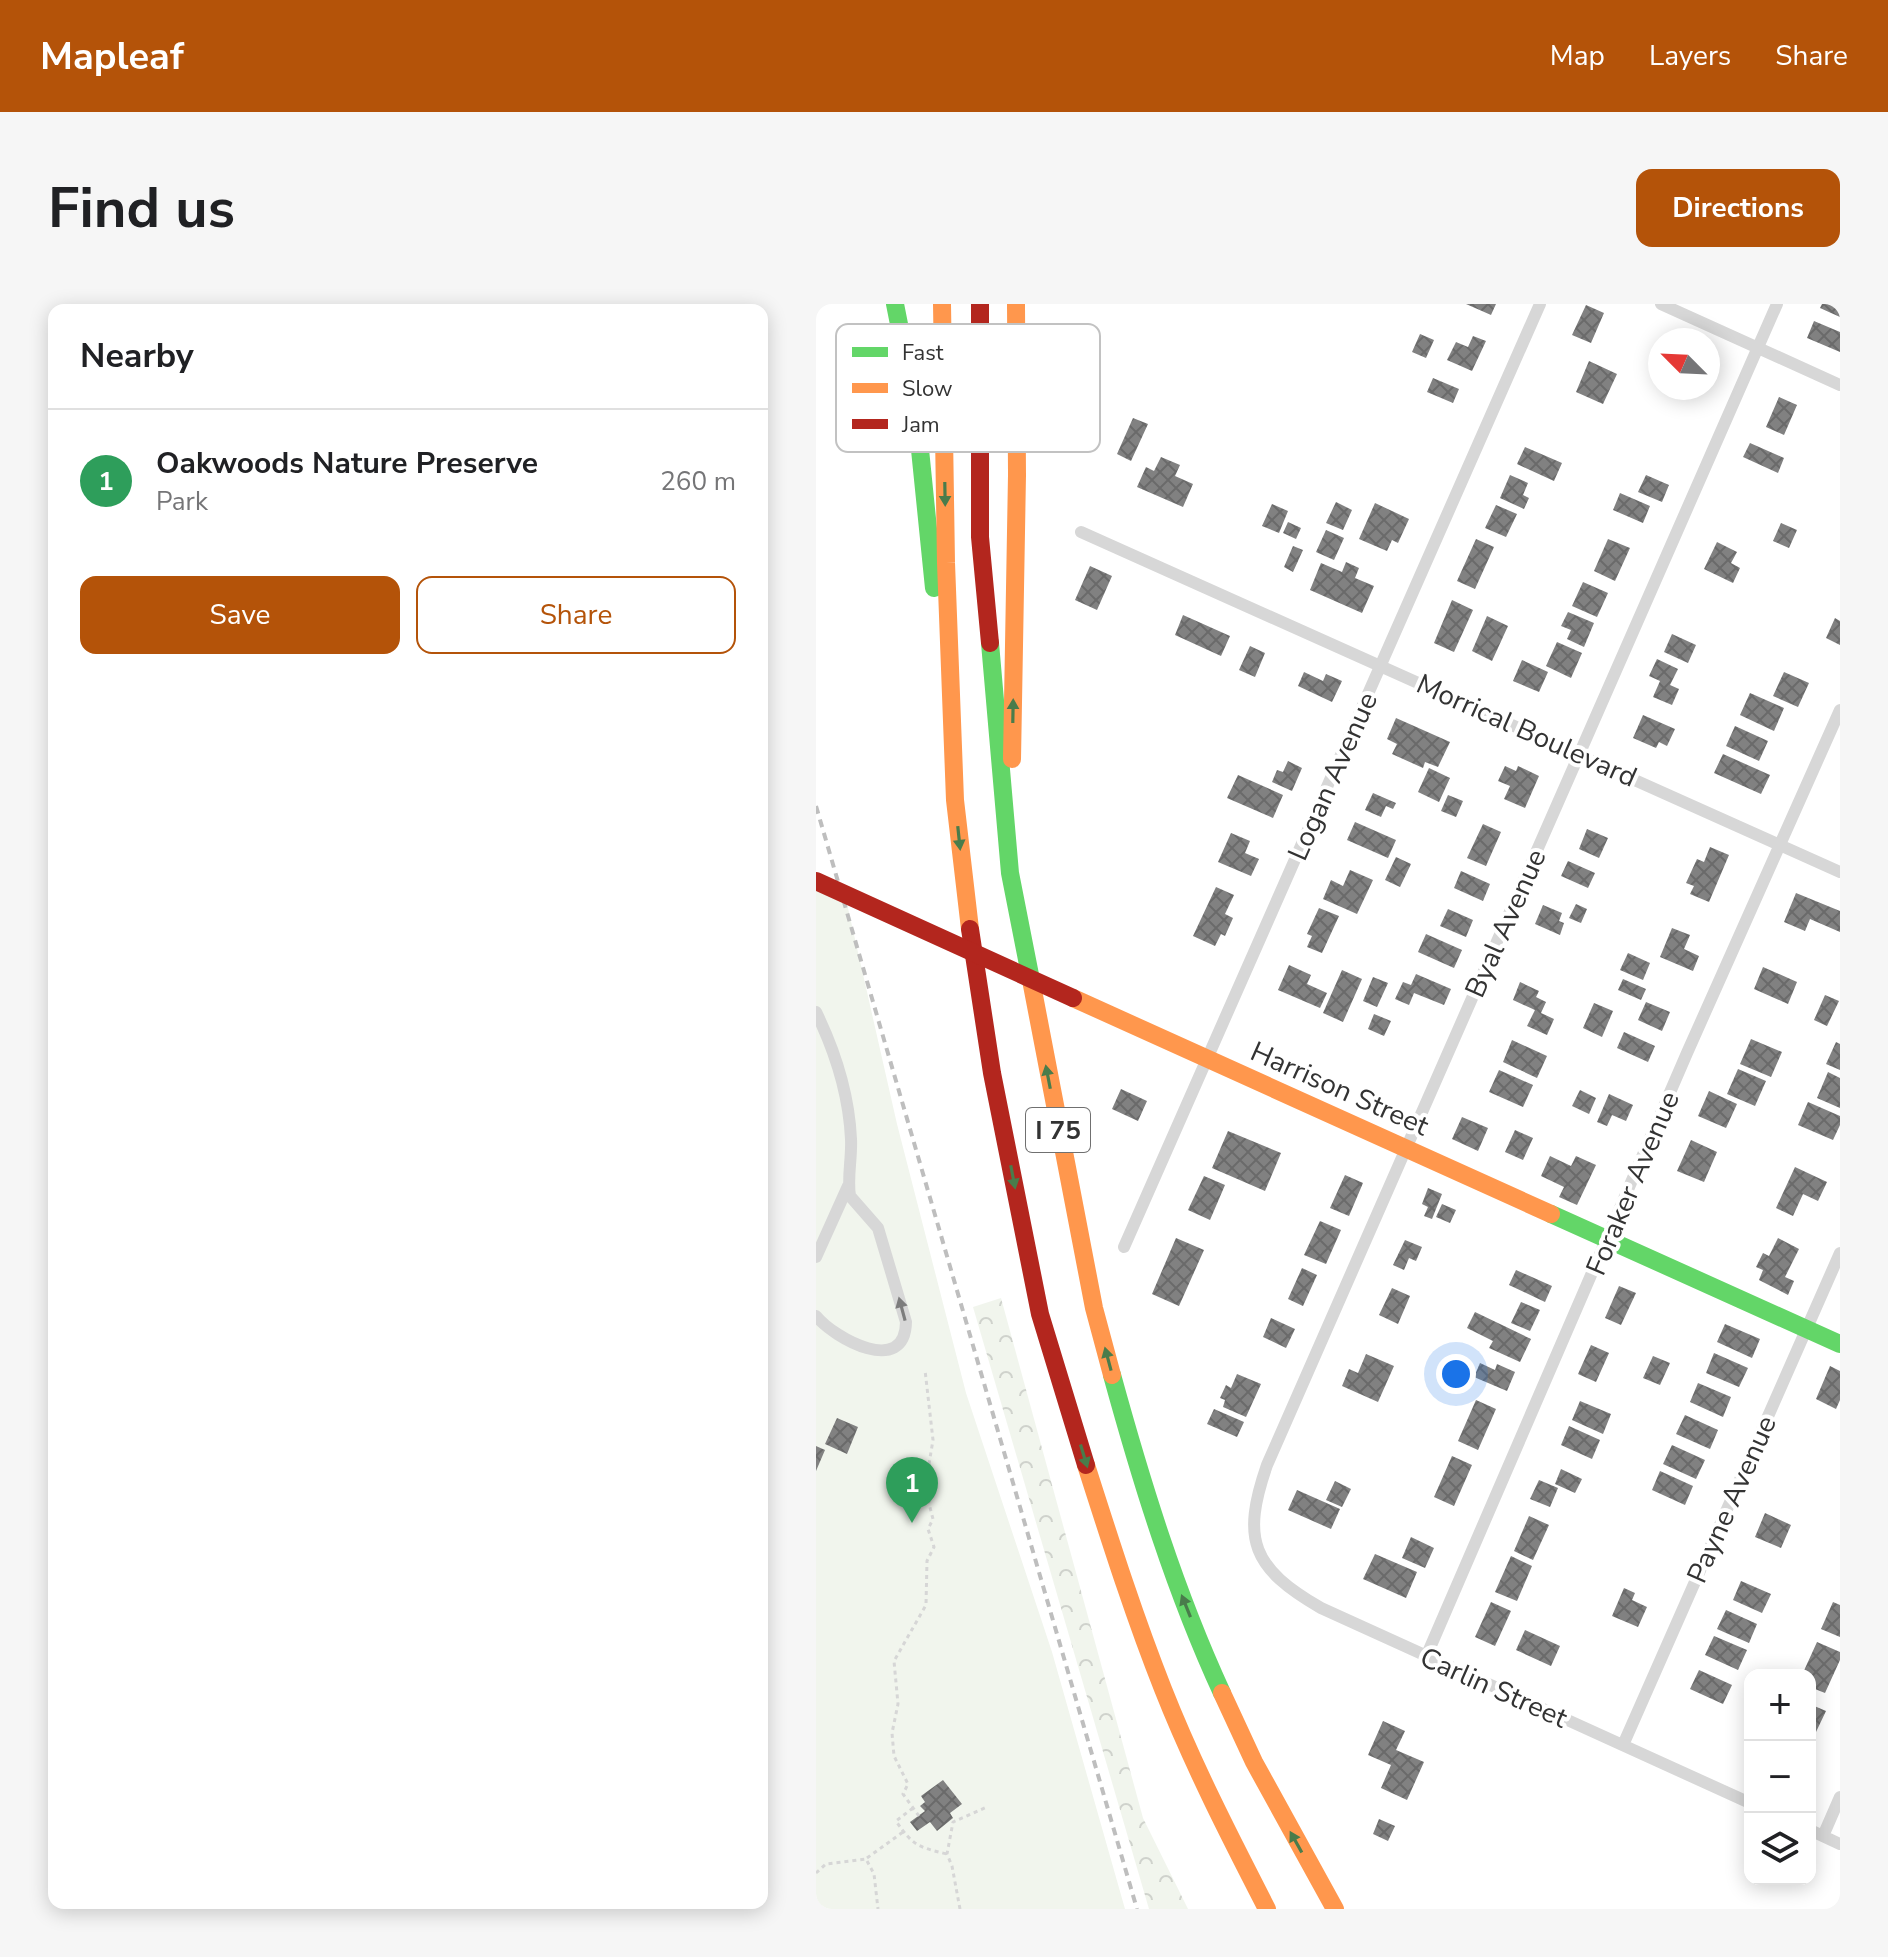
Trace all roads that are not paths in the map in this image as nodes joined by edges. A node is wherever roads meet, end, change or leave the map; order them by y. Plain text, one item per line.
1 (895, 304) edge
2 (942, 304) edge
3 (1016, 304) edge
4 (1540, 304) edge
5 (1661, 304) edge
6 (1777, 304) edge
7 (899, 324) edge
8 (942, 324) edge
9 (1016, 324) edge
10 (1757, 348) junction
11 (1840, 385) edge
12 (920, 452) edge
13 (944, 452) edge
14 (980, 452) edge
15 (1017, 452) edge
16 (1081, 532) dead end
17 (1381, 665) junction
18 (1840, 710) edge
19 (1579, 754) junction
20 (955, 800) junction
21 (1780, 845) junction
22 (1840, 872) edge
23 (1010, 873) junction
24 (816, 881) edge
25 (816, 1012) edge
26 (1206, 1058) junction
27 (1407, 1149) junction
28 (848, 1186) junction
29 (1607, 1240) junction
30 (1124, 1247) dead end
31 (1840, 1253) edge
32 (816, 1257) edge
33 (816, 1316) edge
34 (1806, 1329) junction
35 (1840, 1344) edge
36 (1258, 1547) joint
37 (1426, 1657) junction
38 (1623, 1745) junction
39 (1840, 1797) edge
40 (1744, 1800) edge
41 (1816, 1833) edge
42 (1823, 1836) junction
43 (1840, 1844) edge
44 (1267, 1909) edge
45 (1335, 1909) edge

1 - 7 main road
2 -> 8 main road, I 75
9 -> 3 main road
4 - 17 street, Logan Avenue
5 - 10 street
6 - 10 street, Byal Avenue
10 - 11 street
10 - 19 street, Byal Avenue
12 - 20 main road
13 -> 20 main road, I 75
14 - 23 main road, I 75
23 -> 15 main road
16 - 17 street, Morrical Boulevard
17 - 19 street, Morrical Boulevard
17 - 26 street, Logan Avenue
18 - 21 street, Foraker Avenue
19 - 21 street, Morrical Boulevard
19 - 27 street, Byal Avenue
20 -> 44 main road, I 75
21 - 22 street, Morrical Boulevard
21 - 29 street, Foraker Avenue
45 -> 23 main road, I 75
24 - 26 main road, Harrison Street, bridge
25 - 28 street
26 - 27 main road, Harrison Street
26 - 30 street, Logan Avenue
27 - 29 main road, Harrison Street
27 - 36 street, Byal Avenue
28 - 32 street
33 -> 28 street
29 - 34 main road, Harrison Street
29 - 37 street, Foraker Avenue
31 - 34 street, Payne Avenue
34 - 35 main road, Harrison Street
34 - 38 street, Payne Avenue
36 - 37 street, Carlin Street
37 - 38 street, Carlin Street
38 - 40 street, Carlin Street
39 - 42 street
41 - 42 street
42 - 43 street

